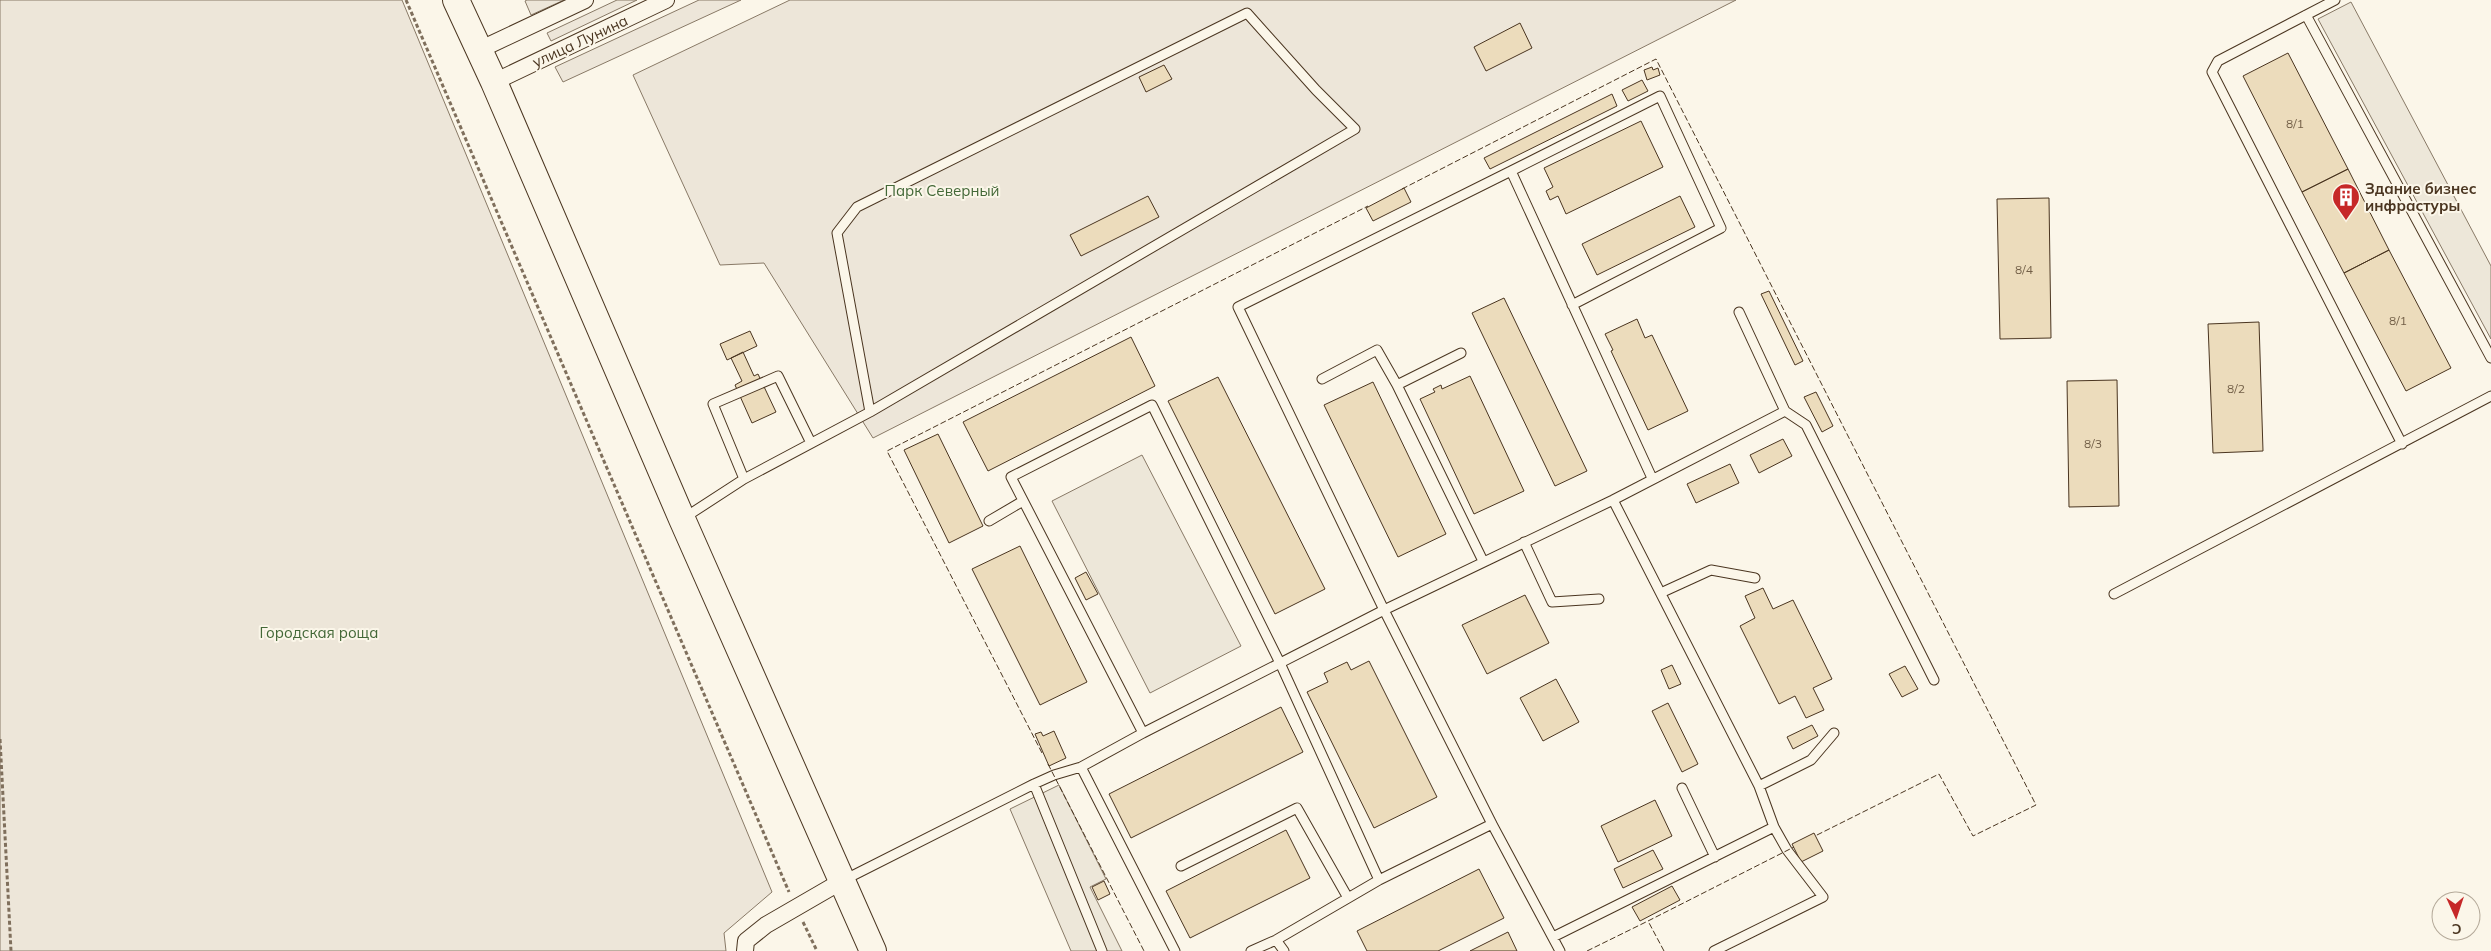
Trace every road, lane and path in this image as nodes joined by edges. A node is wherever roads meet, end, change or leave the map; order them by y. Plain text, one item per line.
1 (406, 0) edge
2 (456, 0) edge
3 (584, 0) edge
4 (666, 0) edge
5 (2335, 0) edge
6 (2306, 15) junction
7 (479, 50) junction
8 (494, 82) junction
9 (1511, 171) junction
10 (1572, 305) junction
11 (1738, 312) dead end
12 (1461, 353) dead end
13 (2491, 358) edge
14 (1322, 380) dead end
15 (1397, 385) junction
16 (2491, 396) edge
17 (1785, 411) junction
18 (870, 412) junction
19 (811, 443) junction
20 (2402, 444) junction
21 (1652, 478) junction
22 (744, 479) junction
23 (1613, 500) junction
24 (1023, 501) junction
25 (682, 519) junction
26 (988, 521) dead end
27 (1524, 542) junction
28 (1483, 561) junction
29 (1756, 578) dead end
30 (1665, 591) dead end
31 (2114, 594) dead end
32 (1599, 599) dead end
33 (1384, 610) junction
34 (1280, 663) junction
35 (1934, 680) dead end
36 (1143, 733) junction
37 (1834, 733) dead end
38 (0, 739) edge
39 (1081, 767) junction
40 (1034, 784) junction
41 (1759, 786) junction
42 (1682, 788) dead end
43 (1492, 824) junction
44 (1774, 827) junction
45 (1715, 857) junction
46 (1181, 866) dead end
47 (1379, 880) junction
48 (842, 881) junction
49 (1348, 898) junction
50 (796, 907) junction
51 (1553, 937) junction
52 (1276, 940) junction
53 (11, 951) edge
54 (745, 951) edge
55 (818, 951) edge
56 (873, 951) edge
57 (1102, 951) edge
58 (1174, 951) edge
59 (1251, 951) edge
60 (1284, 951) edge
61 (1560, 951) edge
62 (1714, 951) edge

1 - 50 path
2 - 7 main road
3 - 7 street
4 - 8 street, улица Лунина
5 - 6 lane
6 - 13 lane
6 - 20 lane
7 - 8 main road
8 - 25 main road
9 - 10 lane
9 - 10 lane
9 - 33 lane
10 - 21 lane
11 - 17 lane
12 - 15 lane
14 - 15 lane
15 - 28 lane
16 - 20 lane
17 - 21 lane
17 - 35 lane
18 - 18 lane
18 - 19 lane
19 - 22 lane
19 - 22 lane
20 - 31 lane
21 - 23 lane
22 - 25 lane
23 - 27 lane
23 - 41 lane
24 - 26 lane
24 - 34 lane
24 - 36 lane
25 - 48 main road
27 - 28 lane
27 - 32 lane
28 - 33 lane
29 - 30 lane
33 - 34 lane
33 - 43 lane
34 - 36 lane
34 - 47 lane
36 - 39 lane
37 - 41 lane
38 - 53 path
39 - 40 lane
39 - 58 lane
40 - 48 lane
40 - 57 lane
41 - 44 lane
42 - 45 lane
43 - 47 lane
43 - 51 lane
44 - 45 lane
44 - 62 lane
45 - 51 lane
46 - 49 lane
47 - 49 lane
48 - 50 street
48 - 56 main road
49 - 52 lane
50 - 54 street
50 - 55 path
51 - 61 lane
52 - 59 lane
52 - 60 lane

